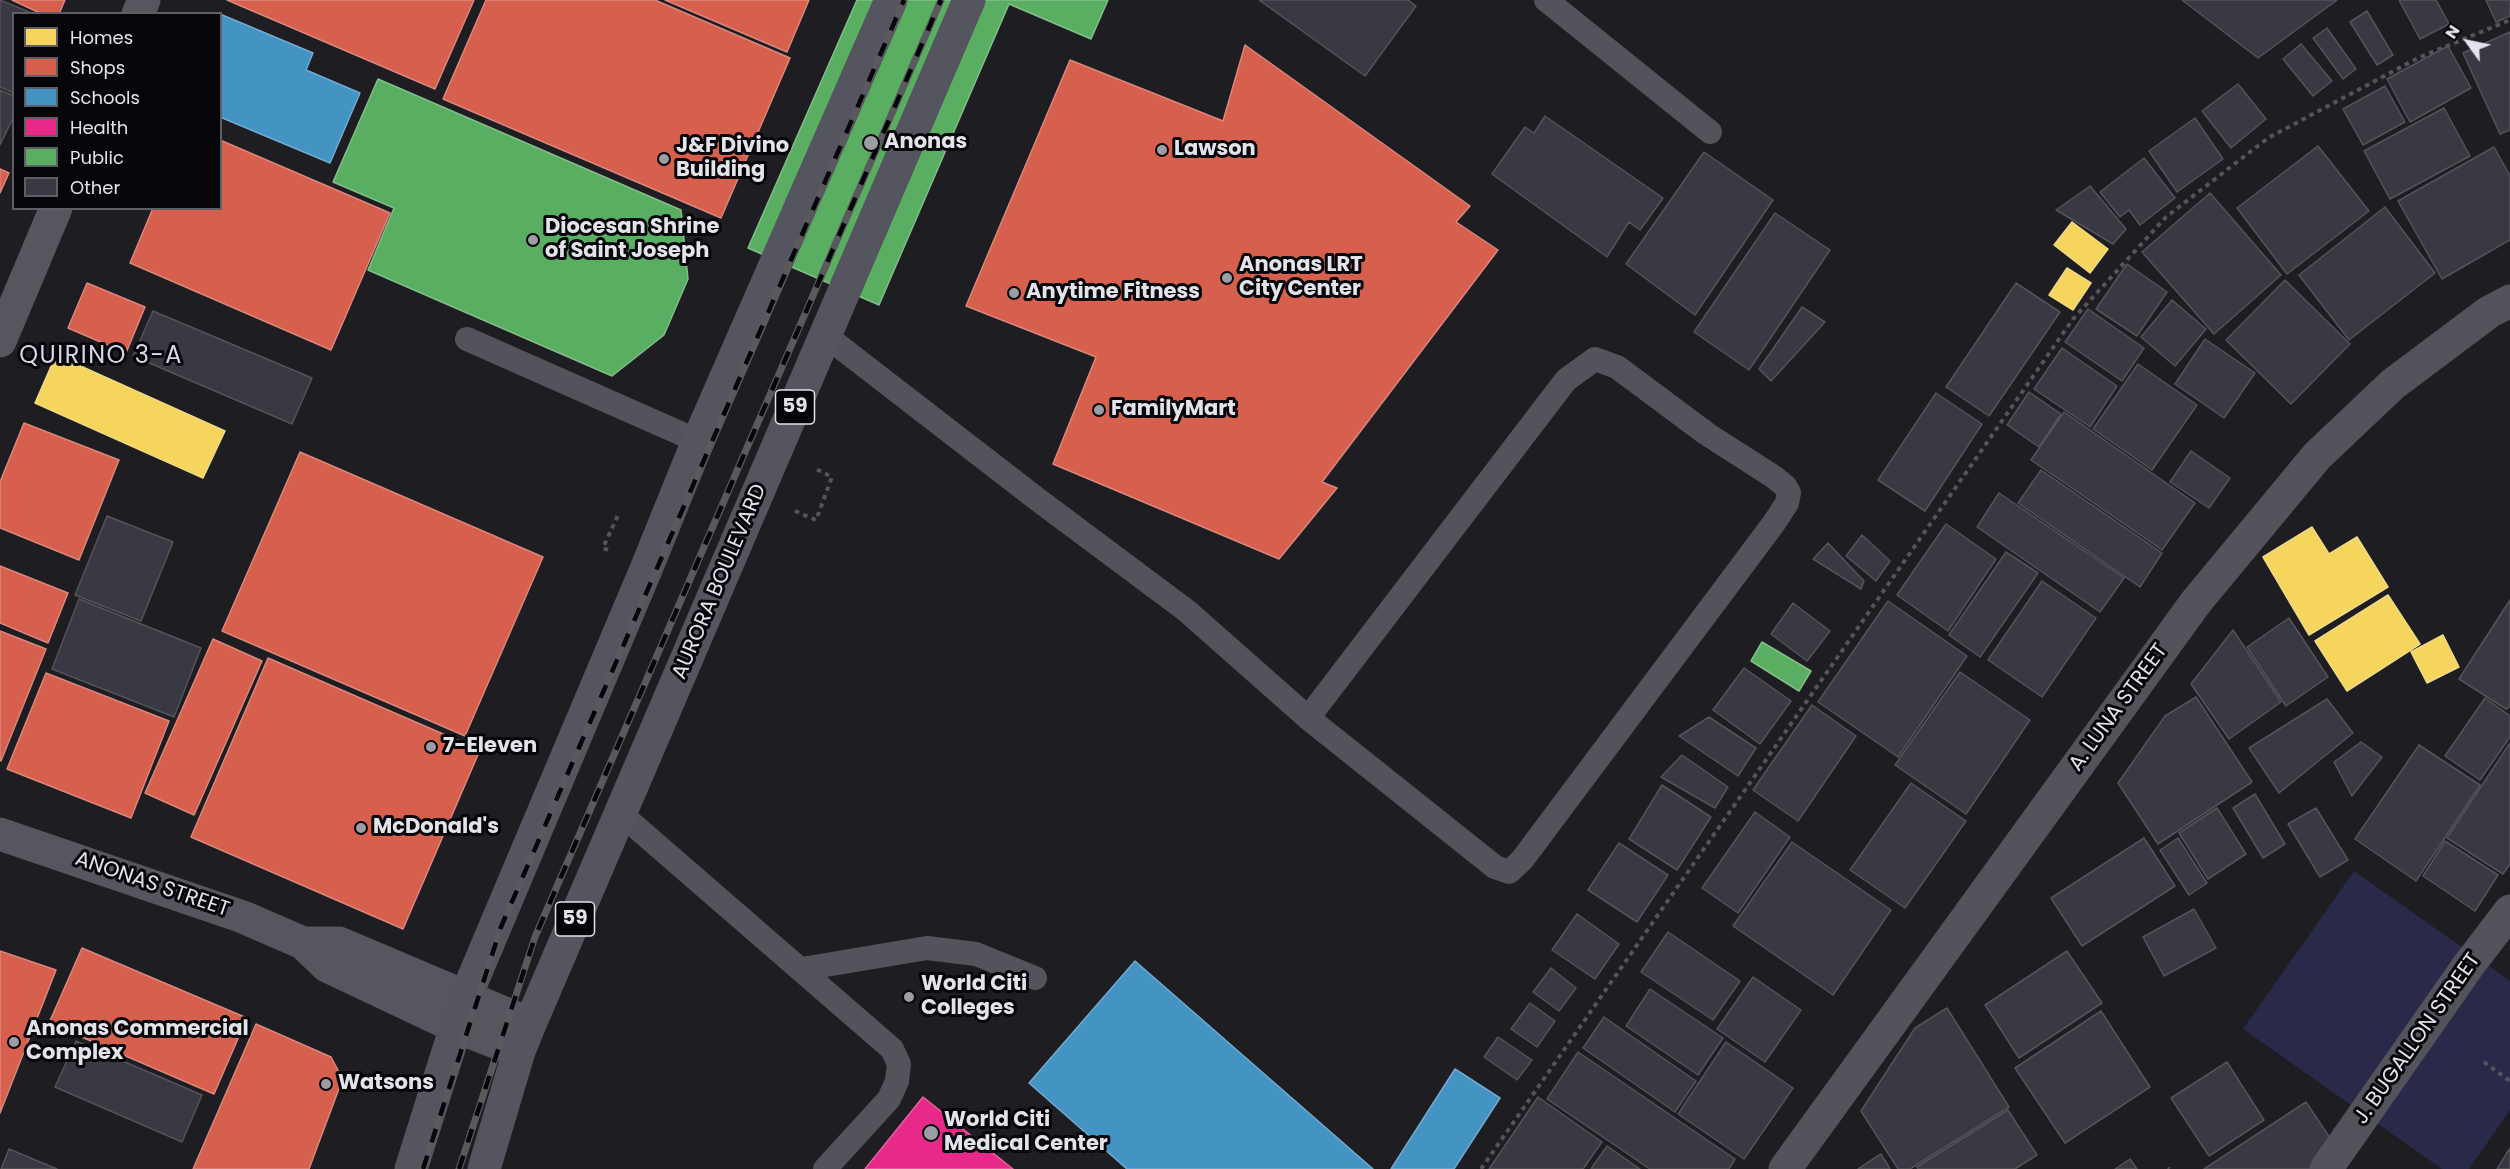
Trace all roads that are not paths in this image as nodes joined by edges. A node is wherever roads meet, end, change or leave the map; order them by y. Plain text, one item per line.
1 (891, 0) edge
2 (969, 0) edge
3 (1546, 0) edge
4 (1710, 132) dead end
5 (55, 210) edge
6 (2510, 301) edge
7 (826, 336) junction
8 (467, 339) dead end
9 (0, 341) edge
10 (698, 441) junction
11 (1308, 718) junction
12 (621, 814) junction
13 (0, 834) edge
14 (2510, 911) edge
15 (802, 969) junction
16 (1035, 978) dead end
17 (460, 1012) junction
18 (525, 1037) junction
19 (411, 1169) edge
20 (484, 1169) edge
21 (825, 1169) edge
22 (1785, 1169) edge
23 (2326, 1169) edge

1 - 10 main road
2 - 7 main road, AURORA BOULEVARD / 59
3 - 4 lane
5 - 9 main road
6 - 22 street, A. LUNA STREET
7 - 11 lane
7 - 12 main road, AURORA BOULEVARD / 59
8 - 10 lane
10 - 17 main road
11 - 11 lane
12 - 15 lane
12 - 18 main road, AURORA BOULEVARD / 59
13 - 17 main road, ANONAS STREET
14 - 23 street, J. BUGALLON STREET
15 - 16 lane
15 - 21 lane
17 - 18 main road, ANONAS STREET
17 - 19 main road
18 - 20 main road, AURORA BOULEVARD / 59

